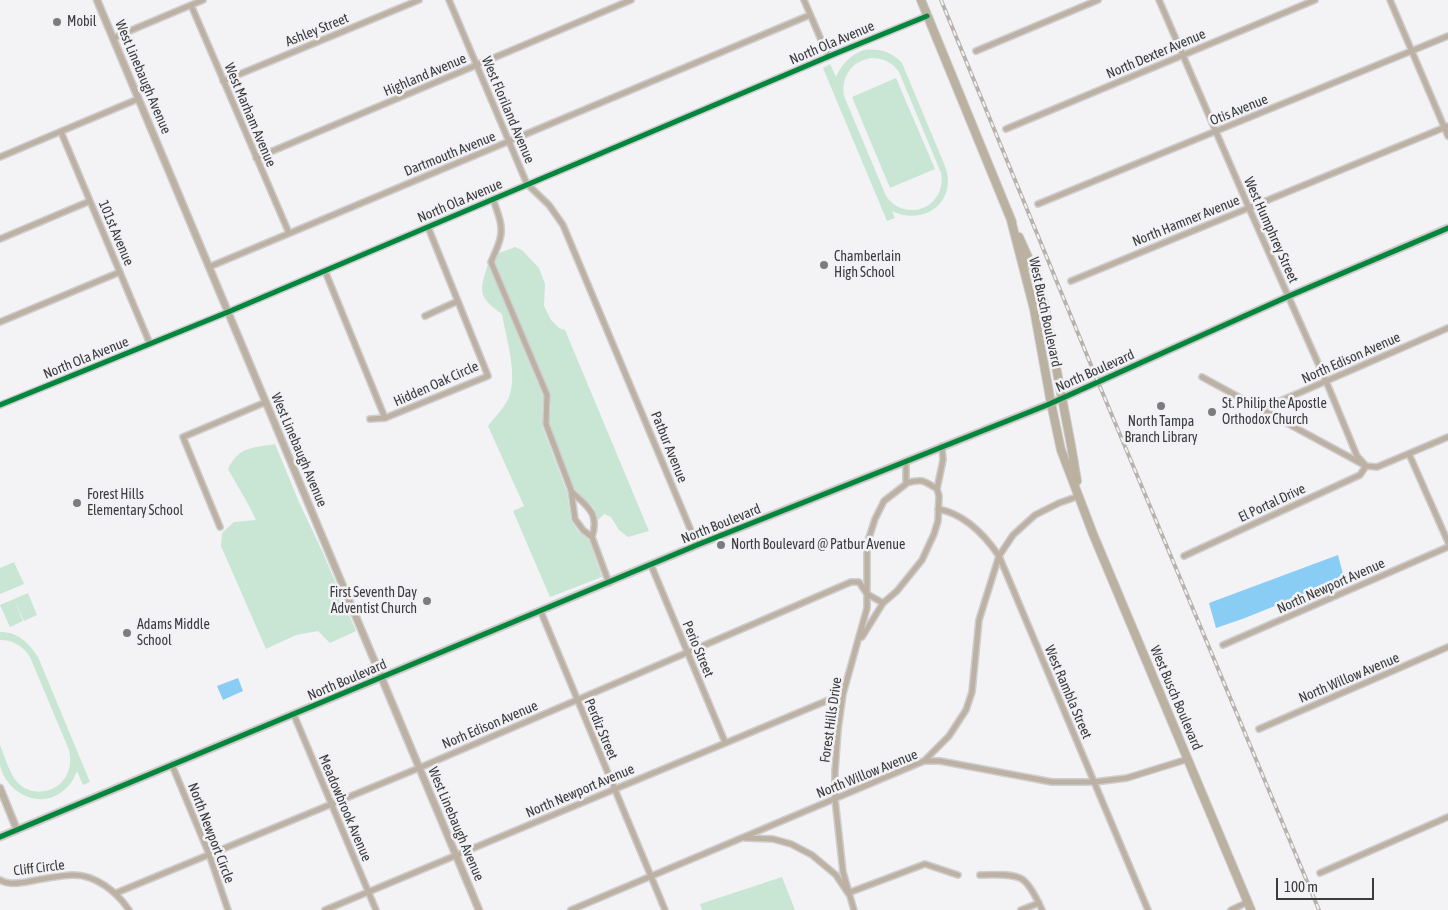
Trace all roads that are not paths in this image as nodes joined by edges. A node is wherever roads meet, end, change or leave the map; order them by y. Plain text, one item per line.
1 (97, 0) edge
2 (203, 0) edge
3 (419, 0) edge
4 (449, 0) edge
5 (631, 0) edge
6 (804, 0) edge
7 (921, 0) edge
8 (1098, 0) edge
9 (1159, 0) edge
10 (1316, 0) edge
11 (1390, 0) edge
12 (191, 5) junction
13 (810, 15) junction
14 (927, 16) junction
15 (1448, 36) edge
16 (113, 39) junction
17 (1411, 51) junction
18 (976, 52) dead end
19 (1183, 55) junction
20 (828, 56) junction
21 (477, 65) junction
22 (223, 81) junction
23 (138, 99) junction
24 (1446, 127) edge
25 (1006, 130) dead end
26 (1216, 131) junction
27 (60, 132) junction
28 (1448, 136) edge
29 (509, 142) junction
30 (0, 157) edge
31 (256, 158) junction
32 (527, 184) junction
33 (493, 199) junction
34 (90, 201) junction
35 (1038, 204) dead end
36 (1249, 208) junction
37 (1011, 220) junction
38 (428, 227) junction
39 (1448, 228) edge
40 (288, 233) junction
41 (0, 239) edge
42 (210, 267) junction
43 (325, 271) junction
44 (120, 272) junction
45 (1071, 281) dead end
46 (1289, 296) junction
47 (458, 302) junction
48 (228, 312) junction
49 (425, 316) dead end
50 (0, 322) edge
51 (1448, 328) edge
52 (150, 344) junction
53 (620, 357) joint
54 (1202, 377) dead end
55 (1326, 381) junction
56 (1062, 398) junction
57 (266, 402) junction
58 (1050, 403) junction
59 (0, 405) edge
60 (1262, 409) junction
61 (370, 418) dead end
62 (385, 418) junction
63 (1448, 437) edge
64 (942, 446) junction
65 (1409, 454) junction
66 (906, 461) junction
67 (1366, 466) junction
68 (906, 483) junction
69 (937, 489) junction
70 (571, 490) junction
71 (1079, 496) junction
72 (938, 509) junction
73 (220, 527) dead end
74 (592, 537) junction
75 (1448, 542) edge
76 (698, 546) junction
77 (1448, 547) edge
78 (999, 556) junction
79 (1184, 556) dead end
80 (651, 565) junction
81 (609, 583) junction
82 (867, 594) junction
83 (883, 604) junction
84 (541, 612) junction
85 (857, 644) junction
86 (1223, 645) dead end
87 (1448, 647) edge
88 (688, 652) junction
89 (382, 678) junction
90 (844, 694) junction
91 (577, 700) junction
92 (294, 715) junction
93 (1259, 729) dead end
94 (725, 742) junction
95 (1188, 759) junction
96 (924, 761) junction
97 (172, 766) junction
98 (419, 768) junction
99 (1094, 782) junction
100 (0, 788) edge
101 (614, 789) junction
102 (835, 799) junction
103 (332, 804) junction
104 (1448, 817) edge
105 (18, 830) junction
106 (0, 837) edge
107 (742, 838) junction
108 (209, 854) junction
109 (456, 855) junction
110 (1320, 873) dead end
111 (958, 875) dead end
112 (980, 875) dead end
113 (651, 876) junction
114 (0, 880) edge
115 (368, 892) junction
116 (116, 893) junction
117 (848, 893) junction
118 (1248, 902) junction
119 (1039, 903) junction
120 (574, 909) edge
121 (128, 910) edge
122 (228, 910) edge
123 (325, 910) edge
124 (376, 910) edge
125 (479, 910) edge
126 (665, 910) edge
127 (854, 910) edge
128 (1021, 910) edge
129 (1042, 910) edge
130 (1148, 910) edge
131 (1230, 910) edge
132 (1251, 910) edge

1 - 16 street, West Linebaugh Avenue
2 - 12 street
3 - 22 street, Ashley Street
4 - 21 street, West Floriland Avenue
5 - 21 street, Highland Avenue
6 - 13 street
7 - 14 main road, West Busch Boulevard
8 - 18 street
9 - 19 street, West Humphrey Street
10 - 19 street, North Dexter Avenue
11 - 17 street
12 - 16 street
12 - 22 street, West Marham Avenue
13 - 20 street
13 - 29 street, Dartmouth Avenue
14 - 20 street, North Ola Avenue
14 - 37 main road, West Busch Boulevard
15 - 17 street, Otis Avenue
16 - 23 street, West Linebaugh Avenue
17 - 24 street
17 - 26 street, Otis Avenue
19 - 25 street, North Dexter Avenue
19 - 26 street, West Humphrey Street
20 - 32 street, North Ola Avenue
21 - 29 street, West Floriland Avenue
21 - 31 street, Highland Avenue
22 - 31 street, West Marham Avenue
23 - 27 street
23 - 42 street, West Linebaugh Avenue
24 - 28 street
24 - 36 street, North Hamner Avenue
26 - 35 street, Otis Avenue
26 - 36 street, West Humphrey Street
27 - 30 street
27 - 34 street, 101st Avenue
29 - 32 street, West Floriland Avenue
29 - 40 street, Dartmouth Avenue
31 - 40 street, West Marham Avenue
32 - 33 street, North Ola Avenue
32 - 53 street, West Floriland Avenue
33 - 38 street, North Ola Avenue
33 - 70 street
34 - 41 street
34 - 44 street, 101st Avenue
36 - 45 street, North Hamner Avenue
36 - 46 street, West Humphrey Street
37 - 56 main road, West Busch Boulevard
37 - 58 main road, West Busch Boulevard
38 - 43 street, North Ola Avenue
38 - 47 street, Hidden Oak Circle
39 - 46 street, North Boulevard
40 - 42 street, Dartmouth Avenue
42 - 48 street, West Linebaugh Avenue
43 - 48 street, North Ola Avenue
43 - 62 street, Hidden Oak Circle
44 - 50 street
44 - 52 street, 101st Avenue
46 - 55 street, West Humphrey Street
46 - 56 street, North Boulevard
47 - 49 street
47 - 62 street, Hidden Oak Circle
48 - 52 street, North Ola Avenue
48 - 57 street, West Linebaugh Avenue
51 - 55 street, North Edison Avenue
52 - 59 street, North Ola Avenue
53 - 76 street, Patbur Avenue
54 - 60 street
55 - 60 street, North Edison Avenue
55 - 67 street, West Humphrey Street
56 - 58 street, North Boulevard
56 - 71 main road, West Busch Boulevard
57 - 73 street
57 - 89 street, West Linebaugh Avenue
58 - 64 street, North Boulevard
58 - 71 main road, West Busch Boulevard
60 - 67 street
61 - 62 street
63 - 65 street, El Portal Drive
64 - 66 street, North Boulevard
64 - 69 street
65 - 67 street, El Portal Drive
65 - 75 street
66 - 68 street
66 - 76 street, North Boulevard
67 - 79 street, El Portal Drive
68 - 69 street
68 - 82 street, Forest Hills Drive
69 - 72 street
70 - 74 street
70 - 74 street
71 - 78 street
71 - 95 main road, West Busch Boulevard
72 - 78 street, West Rambla Street
72 - 83 street
74 - 81 street
76 - 80 street, North Boulevard
77 - 86 street, North Newport Avenue
78 - 96 street
78 - 99 street, West Rambla Street
80 - 81 street, North Boulevard
80 - 88 street, Perio Street
81 - 84 street, North Boulevard
82 - 83 street
82 - 85 street, Forest Hills Drive
82 - 88 street, Norh Edison Avenue
83 - 85 street
84 - 89 street, North Boulevard
84 - 91 street, Perdiz Street
85 - 90 street, Forest Hills Drive
87 - 93 street, North Willow Avenue
88 - 91 street, Norh Edison Avenue
88 - 94 street, Perio Street
89 - 92 street, North Boulevard
89 - 98 street, West Linebaugh Avenue
90 - 94 street, North Newport Avenue
90 - 102 street, Forest Hills Drive
91 - 98 street, Norh Edison Avenue
91 - 101 street, Perdiz Street
92 - 97 street, North Boulevard
92 - 103 street, Meadowbrook Avenue
94 - 101 street, North Newport Avenue
95 - 99 street, North Willow Avenue
95 - 118 main road, West Busch Boulevard
96 - 99 street, North Willow Avenue
96 - 102 street, North Willow Avenue
97 - 105 street, North Boulevard
97 - 108 street, North Newport Circle
98 - 103 street, Norh Edison Avenue
98 - 109 street, West Linebaugh Avenue
99 - 130 street, West Rambla Street
100 - 105 street
101 - 109 street, North Newport Avenue
101 - 113 street, Perdiz Street
102 - 107 street, North Willow Avenue
102 - 117 street, Forest Hills Drive
103 - 108 street, Norh Edison Avenue
103 - 115 street, Meadowbrook Avenue
104 - 110 street
105 - 106 street, North Boulevard
107 - 113 street, North Willow Avenue
107 - 117 street
108 - 116 street, Norh Edison Avenue
108 - 122 street, North Newport Circle
109 - 115 street, North Newport Avenue
109 - 125 street, West Linebaugh Avenue
111 - 117 street
112 - 119 street
113 - 120 street, North Willow Avenue
113 - 126 street, Perdiz Street
114 - 116 street, Cliff Circle
115 - 123 street, North Newport Avenue
115 - 124 street, Meadowbrook Avenue
116 - 121 street, Cliff Circle
117 - 127 street, Forest Hills Drive
118 - 131 street
118 - 132 main road, West Busch Boulevard
119 - 128 street
119 - 129 street

